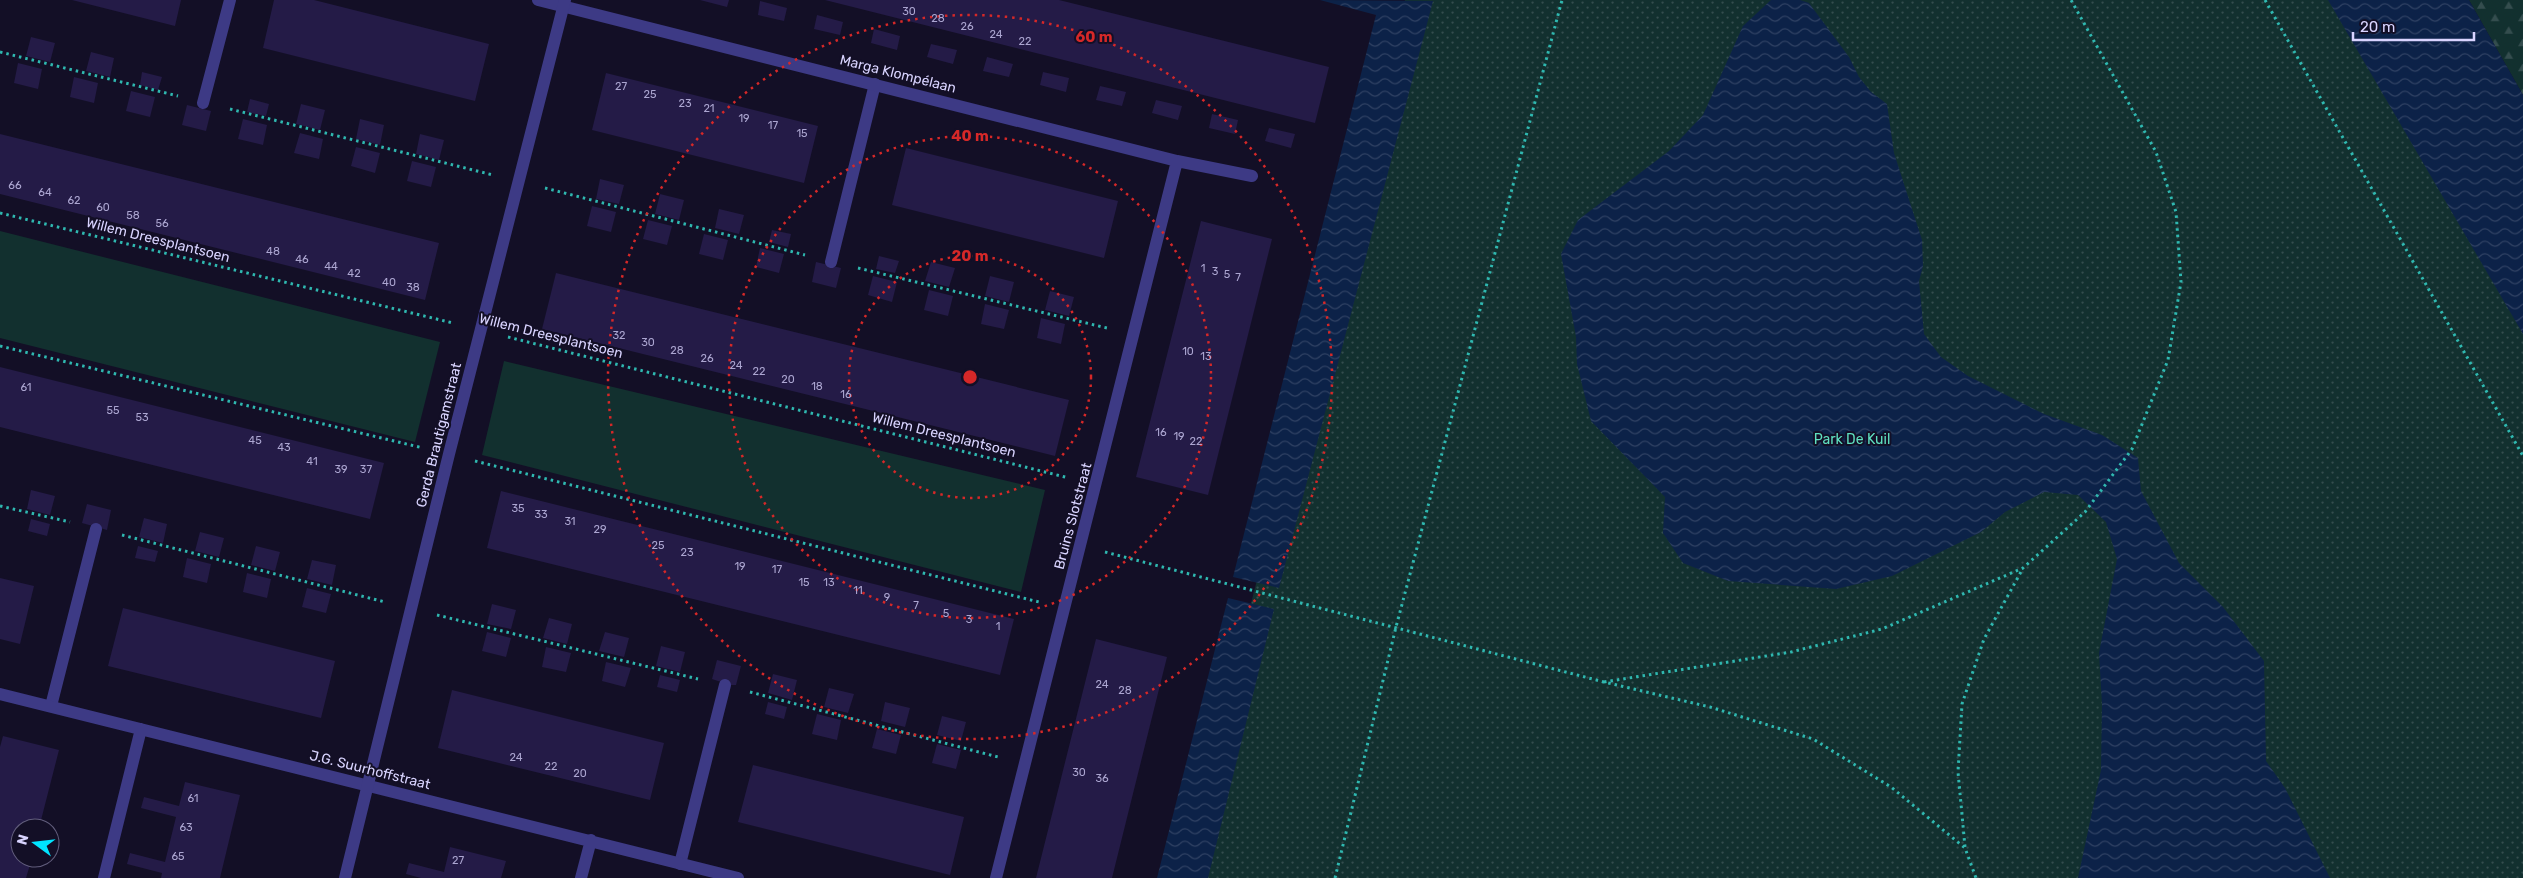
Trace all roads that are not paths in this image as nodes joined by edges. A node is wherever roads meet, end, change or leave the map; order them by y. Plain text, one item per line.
1 (230, 0) edge
2 (538, 0) edge
3 (565, 3) edge
4 (875, 84) junction
5 (203, 103) road end
6 (1177, 161) junction
7 (1252, 176) dead end
8 (831, 262) road end
9 (96, 529) road end
10 (724, 685) road end
11 (0, 694) edge
12 (51, 706) junction
13 (141, 729) junction
14 (368, 786) junction
15 (591, 840) junction
16 (680, 864) junction
17 (104, 878) edge
18 (345, 878) edge
19 (581, 878) edge
20 (738, 878) edge
21 (996, 878) edge

1 - 5 street
2 - 3 street, Marga Klompélaan
3 - 4 street, Marga Klompélaan
3 - 14 street, Gerda Brautigamstraat
4 - 6 street, Marga Klompélaan
4 - 8 street
6 - 7 street, Marga Klompélaan
6 - 21 street, Bruins Slotstraat
9 - 12 street
10 - 16 street
11 - 12 street, J.G. Suurhoffstraat
12 - 13 street, J.G. Suurhoffstraat
13 - 14 street, J.G. Suurhoffstraat
13 - 17 street
14 - 15 street, J.G. Suurhoffstraat
14 - 18 street, Gerda Brautigamstraat
15 - 16 street, J.G. Suurhoffstraat
15 - 19 street
16 - 20 street, J.G. Suurhoffstraat

